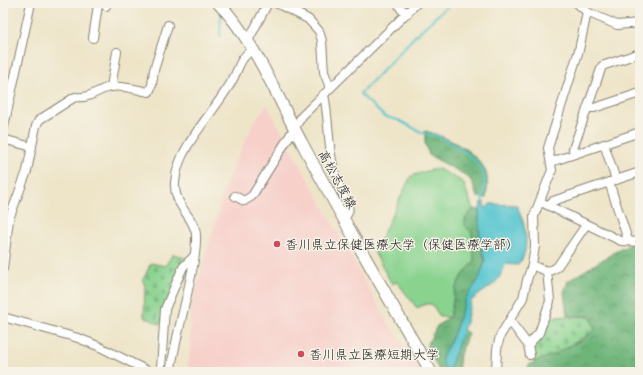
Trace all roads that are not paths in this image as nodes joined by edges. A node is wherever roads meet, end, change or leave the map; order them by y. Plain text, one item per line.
1 (31, 3) edge
2 (218, 3) edge
3 (268, 3) edge
4 (276, 3) edge
5 (398, 3) edge
6 (417, 3) edge
7 (577, 3) edge
8 (103, 5) edge
9 (587, 12) junction
10 (408, 13) junction
11 (640, 23) edge
12 (168, 25) dead end
13 (93, 38) dead end
14 (250, 46) junction
15 (117, 52) dead end
16 (640, 53) edge
17 (111, 87) junction
18 (327, 91) junction
19 (640, 93) edge
20 (587, 108) junction
21 (294, 127) junction
22 (3, 131) edge
23 (640, 132) edge
24 (3, 139) edge
25 (604, 144) junction
26 (32, 147) junction
27 (574, 154) junction
28 (551, 162) junction
29 (640, 172) edge
30 (613, 181) junction
31 (235, 196) dead end
32 (545, 204) junction
33 (344, 218) junction
34 (586, 225) junction
35 (628, 240) junction
36 (640, 242) edge
37 (194, 256) junction
38 (532, 265) junction
39 (3, 269) edge
40 (547, 271) junction
41 (3, 316) edge
42 (510, 321) junction
43 (528, 345) junction
44 (530, 356) dead end
45 (150, 372) edge
46 (158, 372) edge
47 (170, 372) edge
48 (430, 372) edge
49 (496, 372) edge

1 - 22 street
2 - 14 main road, 高松志度線
3 - 14 street
4 - 18 street
5 - 10 street
6 - 10 street
7 - 9 street
8 - 13 street
9 - 11 street
9 - 28 street
10 - 18 street
12 - 17 street
14 - 21 main road, 高松志度線
14 - 37 street
15 - 17 street
16 - 20 street
17 - 26 street
18 - 21 street
18 - 33 street
19 - 20 street
20 - 27 street
21 - 31 street
21 - 33 main road, 高松志度線
23 - 25 street
24 - 26 street
25 - 27 street
25 - 30 street
26 - 39 street
27 - 28 street
28 - 32 street
29 - 30 street
30 - 32 street
30 - 35 street
32 - 34 street
32 - 38 street
33 - 48 main road, 高松志度線
34 - 35 street
34 - 40 street
35 - 36 street
37 - 46 street
37 - 47 street
38 - 40 street
38 - 42 street
40 - 43 street
41 - 45 street
42 - 43 street
42 - 49 street
43 - 44 street

